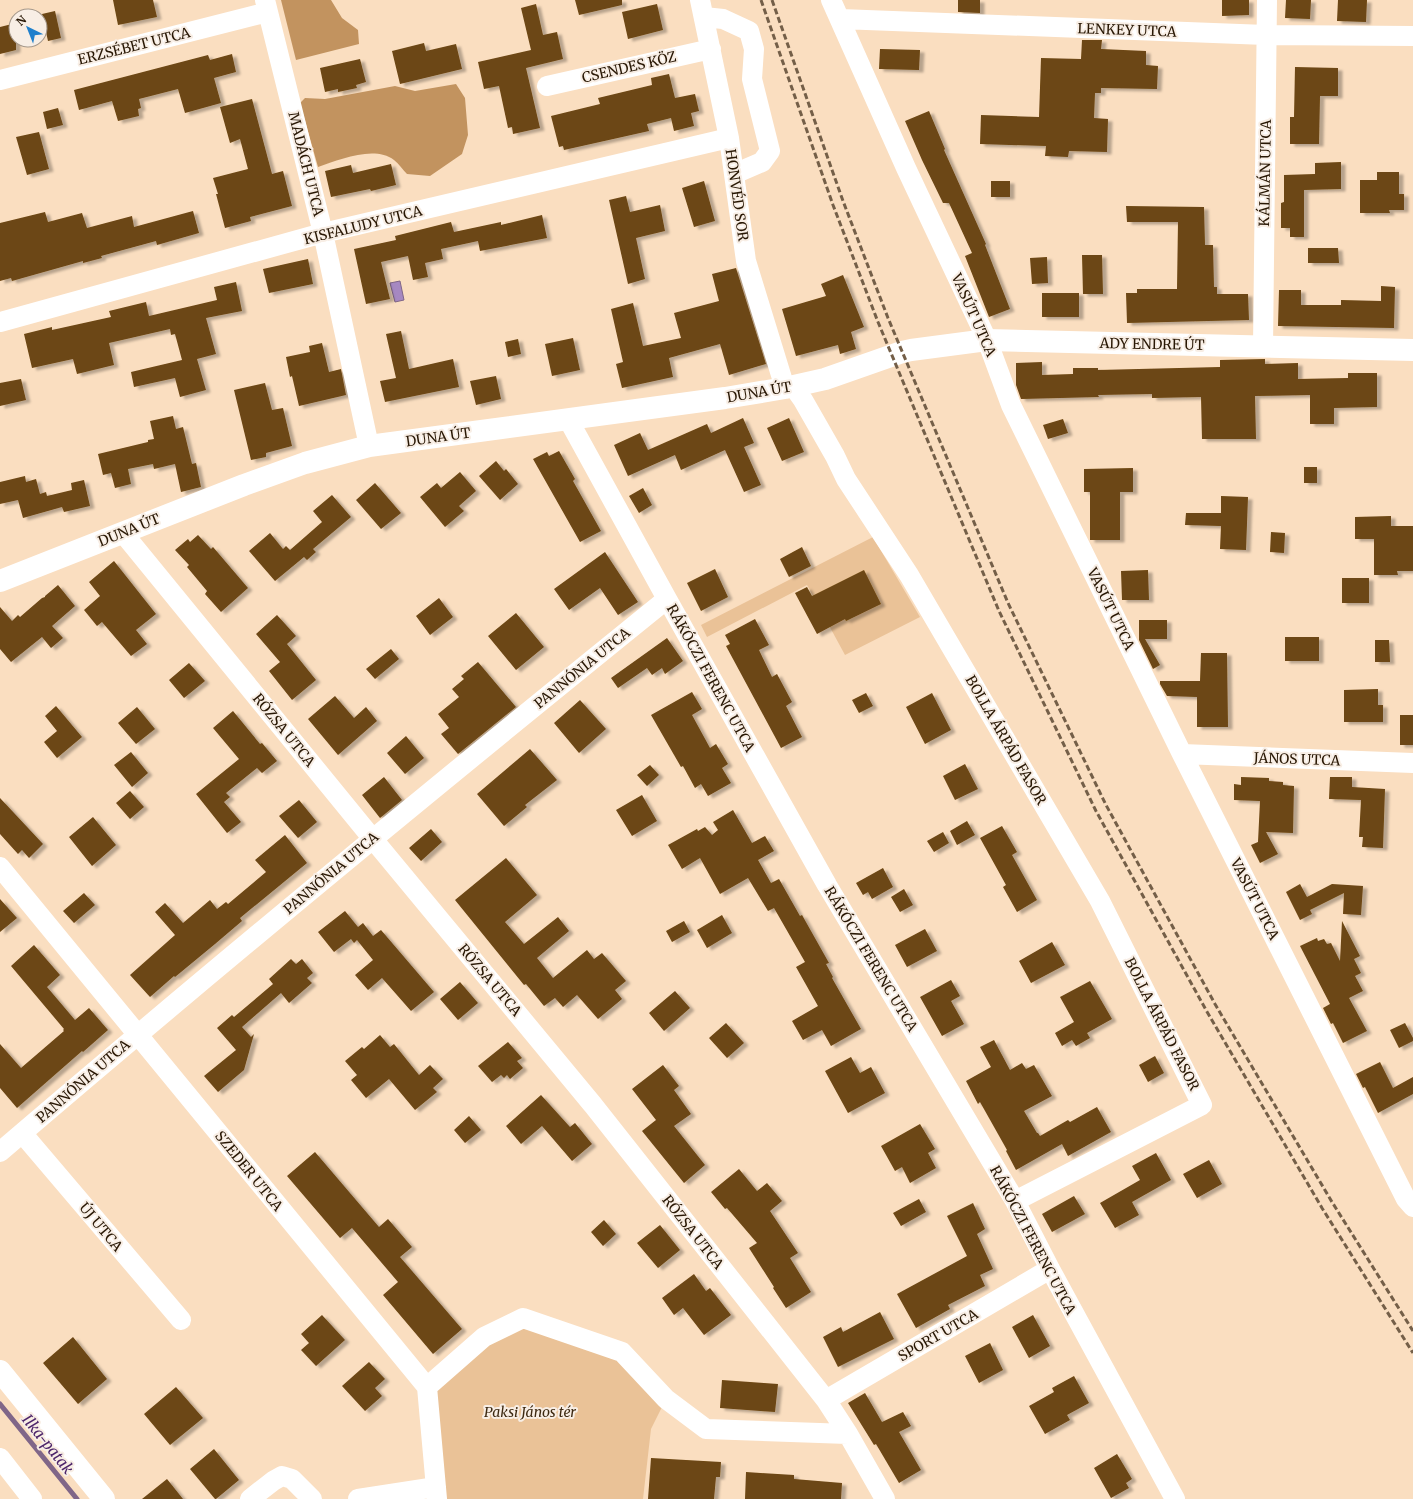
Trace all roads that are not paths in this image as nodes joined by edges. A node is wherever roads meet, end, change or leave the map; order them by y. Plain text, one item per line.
1 (831, 0) edge
2 (1267, 0) edge
3 (266, 6) edge
4 (702, 8) edge
5 (840, 19) junction
6 (1266, 34) junction
7 (1413, 36) edge
8 (711, 49) junction
9 (0, 80) edge
10 (547, 86) dead end
11 (729, 138) junction
12 (734, 174) junction
13 (323, 233) junction
14 (0, 322) edge
15 (987, 340) junction
16 (1263, 347) junction
17 (1413, 350) edge
18 (892, 355) joint
19 (789, 387) junction
20 (568, 419) junction
21 (369, 446) junction
22 (123, 533) junction
23 (0, 581) edge
24 (667, 599) junction
25 (1182, 754) junction
26 (1413, 763) edge
27 (372, 838) junction
28 (0, 867) edge
29 (137, 1034) junction
30 (22, 1133) junction
31 (0, 1152) edge
32 (1015, 1201) junction
33 (1411, 1201) edge
34 (1050, 1270) junction
35 (181, 1320) dead end
36 (0, 1371) edge
37 (427, 1387) junction
38 (826, 1400) junction
39 (848, 1434) junction
40 (0, 1458) edge
41 (436, 1493) edge
42 (32, 1499) edge
43 (104, 1499) edge
44 (250, 1499) edge
45 (312, 1499) edge
46 (358, 1499) edge
47 (885, 1499) edge
48 (1175, 1499) edge

1 - 5 street, VASÚT UTCA
2 - 6 street, KÁLMÁN UTCA
3 - 9 street, ERZSÉBET UTCA
3 - 13 street, MADÁCH UTCA
4 - 8 street, HONVÉD SOR
4 - 12 street
5 - 6 street, LENKEY UTCA
5 - 15 street, VASÚT UTCA
6 - 7 street, LENKEY UTCA
6 - 16 street, KÁLMÁN UTCA
8 - 10 street, CSENDES KÖZ
8 - 11 street, HONVÉD SOR
11 - 12 street, HONVÉD SOR
11 - 13 street, KISFALUDY UTCA
12 - 19 street, HONVÉD SOR
13 - 14 street, KISFALUDY UTCA
13 - 21 street, MADÁCH UTCA
15 - 16 street, ADY ENDRE ÚT
15 - 18 street, ADY ENDRE ÚT
15 - 25 street, VASÚT UTCA
16 - 17 street, ADY ENDRE ÚT
18 - 19 street, DUNA ÚT
19 - 20 street, DUNA ÚT
19 - 32 street, BOLLA ÁRPÁD FASOR
20 - 21 street, DUNA ÚT
20 - 24 street, RÁKÓCZI FERENC UTCA
21 - 22 street, DUNA ÚT
22 - 23 street, DUNA ÚT
22 - 27 street, RÓZSA UTCA
24 - 27 street, PANNÓNIA UTCA
24 - 32 street, RÁKÓCZI FERENC UTCA
25 - 26 street, JÁNOS UTCA
25 - 33 street, VASÚT UTCA
27 - 29 street, PANNÓNIA UTCA
27 - 38 street, RÓZSA UTCA
28 - 29 street, SZEDER UTCA
29 - 30 street, PANNÓNIA UTCA
29 - 37 street, SZEDER UTCA
30 - 31 street, PANNÓNIA UTCA
30 - 35 street, ÚJ UTCA
32 - 34 street, RÁKÓCZI FERENC UTCA
34 - 38 street, SPORT UTCA
34 - 48 street, RÁKÓCZI FERENC UTCA
36 - 43 street
37 - 39 street
37 - 41 street
38 - 39 street, RÓZSA UTCA
39 - 47 street, RÓZSA UTCA
40 - 42 street
41 - 46 street
44 - 45 street

